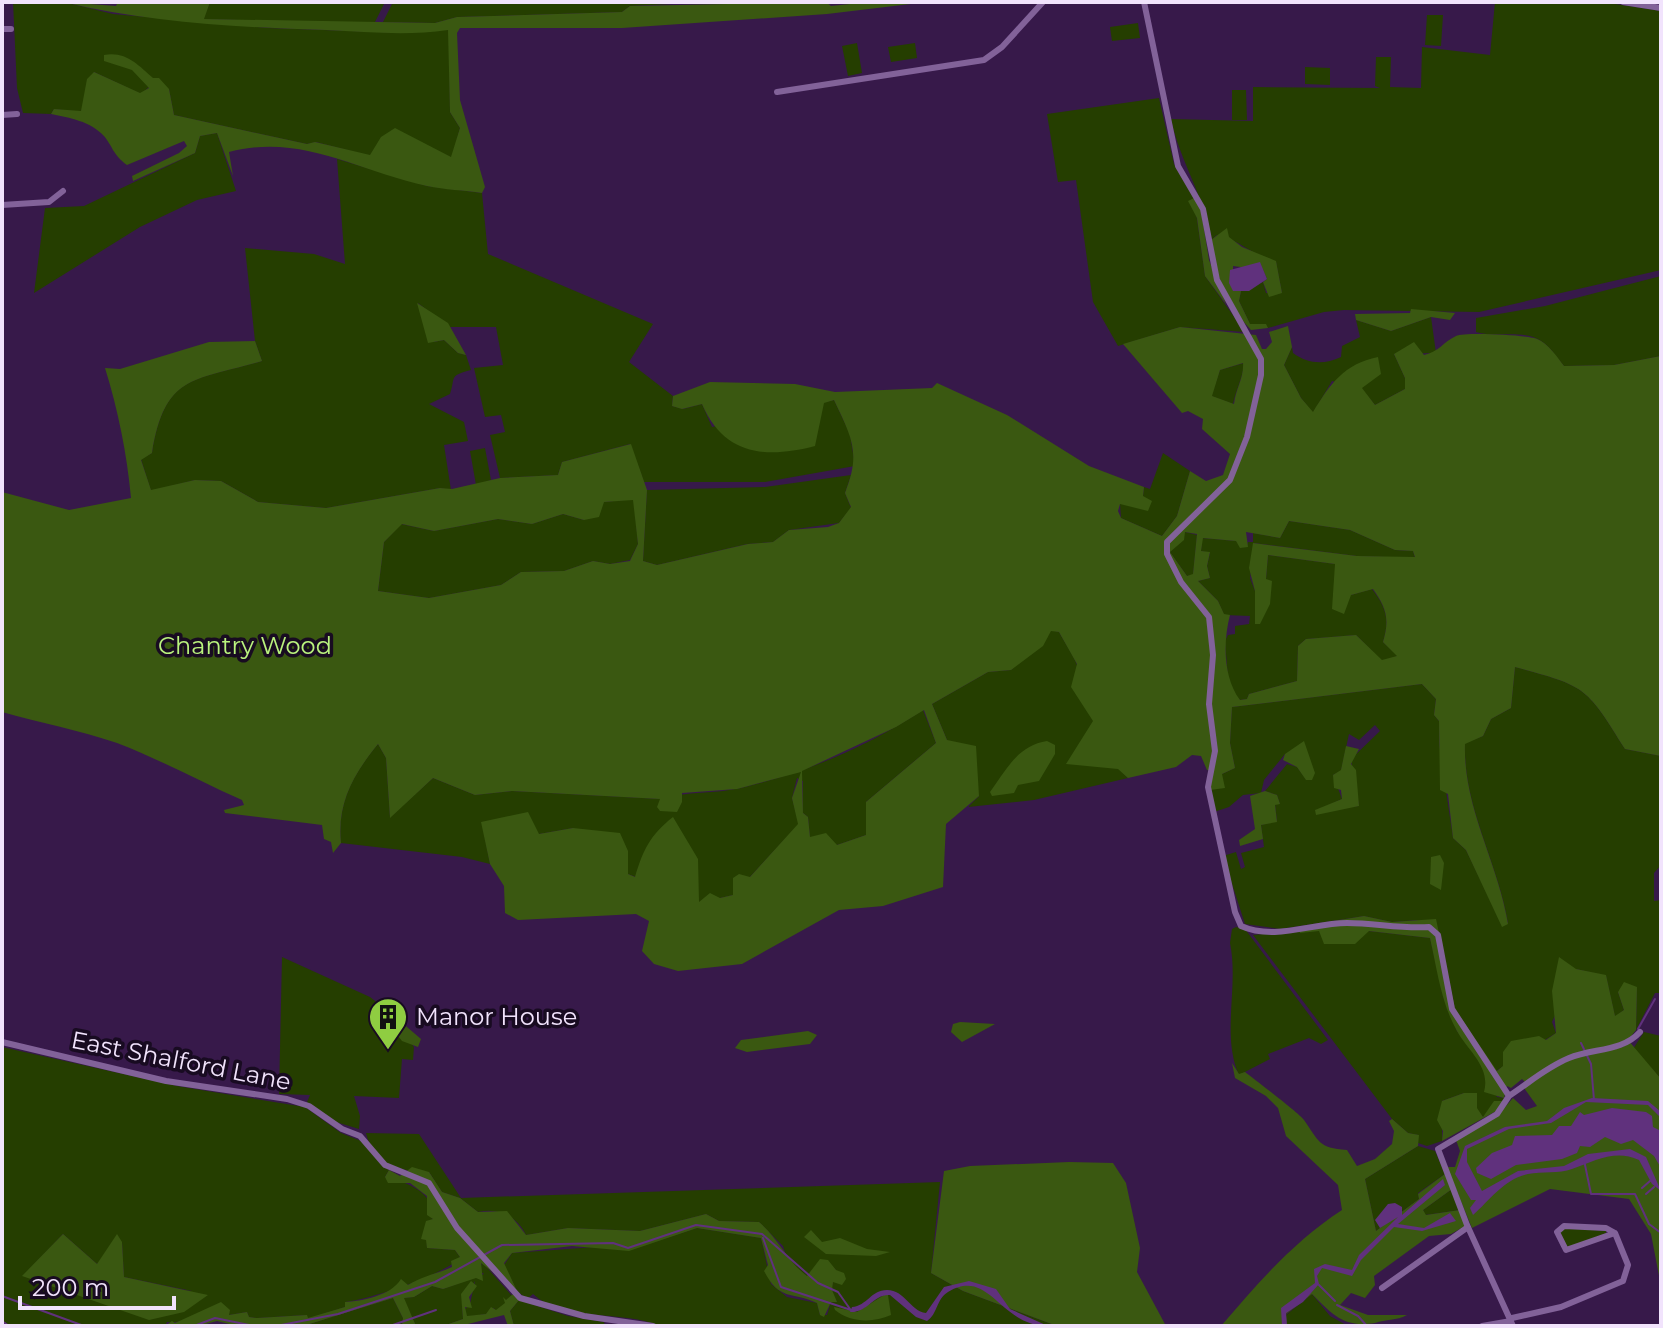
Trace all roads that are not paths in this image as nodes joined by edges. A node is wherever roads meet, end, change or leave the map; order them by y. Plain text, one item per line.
1 (1043, 2) edge
2 (1144, 2) edge
3 (1623, 2) edge
4 (1661, 8) edge
5 (2, 29) edge
6 (11, 29) dead end
7 (777, 92) dead end
8 (17, 114) dead end
9 (2, 115) edge
10 (63, 191) dead end
11 (2, 205) edge
12 (1640, 1032) dead end
13 (2, 1042) edge
14 (1509, 1096) junction
15 (1468, 1227) junction
16 (1615, 1233) junction
17 (1382, 1288) dead end
18 (1512, 1322) edge
19 (653, 1326) edge
20 (1482, 1326) edge

1 - 7 street
2 - 14 street
3 - 4 street
5 - 6 street
8 - 9 street
10 - 11 street
12 - 14 street
13 - 19 street, East Shalford Lane
14 - 15 street
15 - 17 street
15 - 18 street
16 - 16 street
16 - 18 street
18 - 20 street

